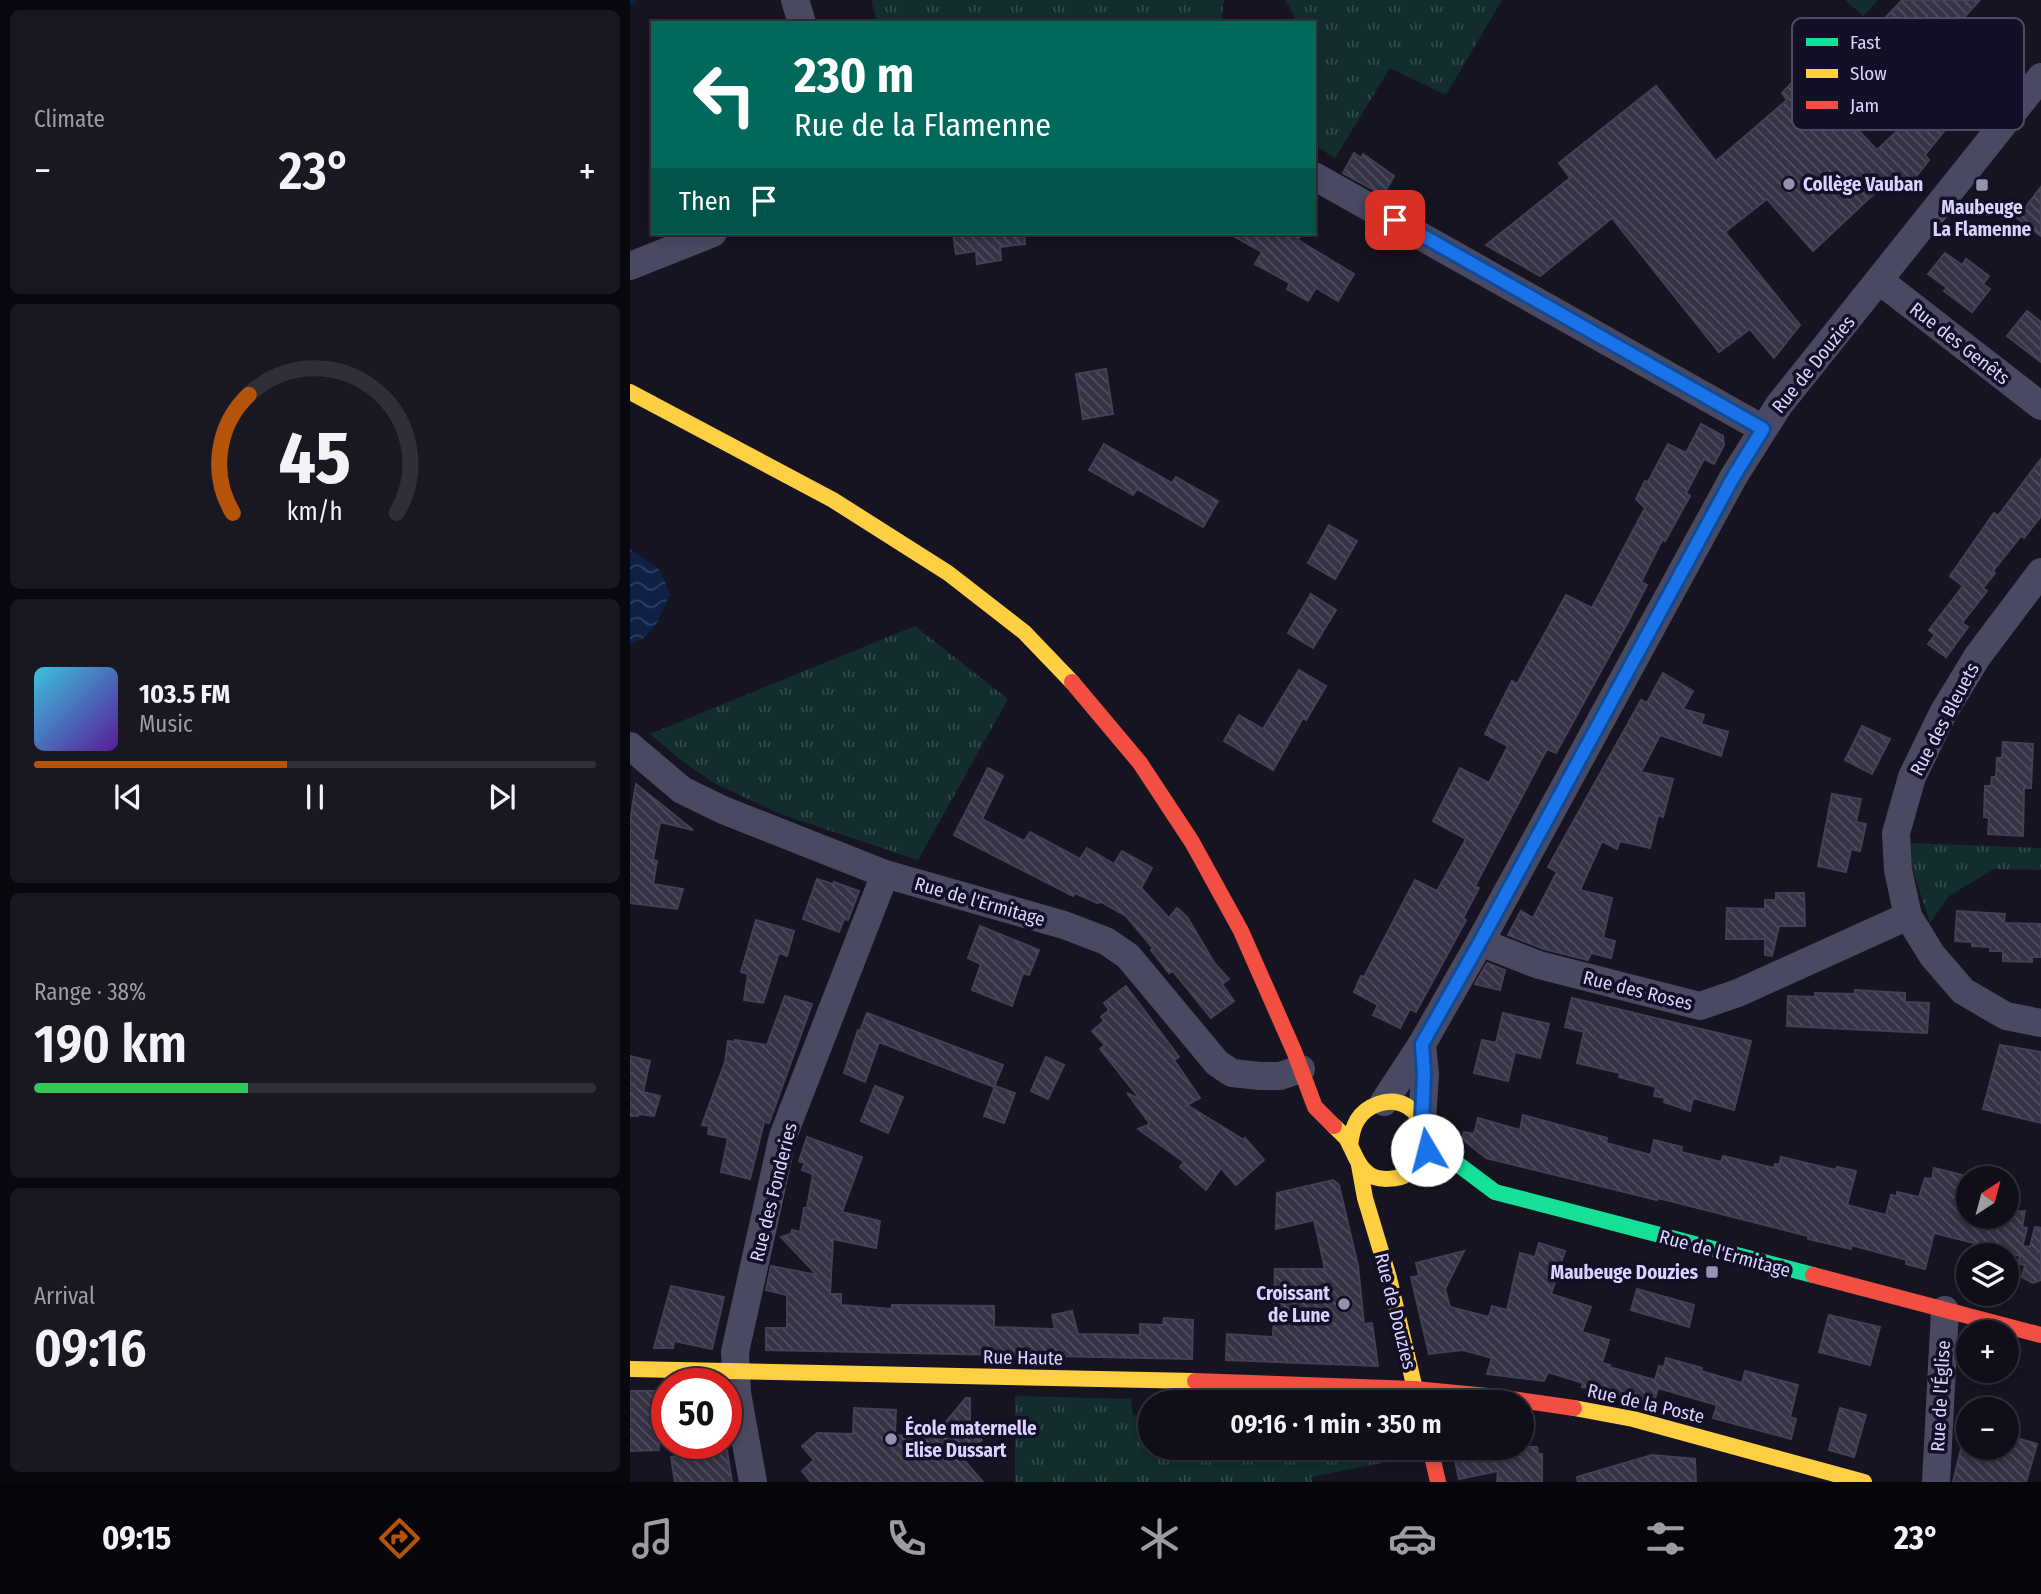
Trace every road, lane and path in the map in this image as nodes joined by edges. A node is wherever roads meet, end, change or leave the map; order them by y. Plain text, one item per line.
1 (794, 0) edge
2 (801, 21) edge
3 (2041, 77) edge
4 (2024, 99) edge
5 (1999, 130) edge
6 (1316, 177) edge
7 (708, 235) edge
8 (630, 266) edge
9 (1880, 281) junction
10 (630, 392) edge
11 (2041, 405) edge
12 (1763, 429) junction
13 (2041, 572) edge
14 (630, 746) edge
15 (885, 874) junction
16 (1908, 916) junction
17 (1480, 942) junction
18 (2041, 1023) edge
19 (1422, 1044) junction
20 (1301, 1069) junction
21 (1328, 1091) dead end
22 (1370, 1104) junction
23 (1425, 1127) junction
24 (1350, 1146) junction
25 (1359, 1165) junction
26 (1401, 1177) junction
27 (1427, 1179) dead end
28 (1464, 1186) dead end
29 (1495, 1192) junction
30 (1378, 1242) junction
31 (1945, 1310) junction
32 (2041, 1335) edge
33 (736, 1368) edge
34 (630, 1369) edge
35 (651, 1370) edge
36 (742, 1372) edge
37 (1346, 1390) edge
38 (1416, 1390) edge
39 (1534, 1402) edge
40 (742, 1421) edge
41 (1433, 1460) edge
42 (753, 1482) edge
43 (1438, 1482) edge
44 (1864, 1482) edge
45 (1936, 1482) edge

1 - 2 street
3 - 4 street, Rue de Douzies
5 - 9 street, Rue de Douzies
6 - 12 street
7 - 8 street
9 - 11 street, Rue des Genêts
9 - 12 street, Rue de Douzies
10 - 20 main road
12 - 17 street, Rue de Douzies
13 - 16 street, Rue des Bleuets
14 - 15 street, Rue de l'Ermitage
15 - 20 street, Rue de l'Ermitage
15 - 33 street, Rue des Fonderies
16 - 17 street, Rue des Roses
16 - 18 street, Rue des Bleuets
17 - 19 street, Rue de Douzies
19 - 22 street, Rue de Douzies
19 - 23 street
20 - 21 main road
20 - 24 main road
22 - 23 main road
22 - 24 main road
23 - 26 main road
23 - 29 main road, Rue de l'Ermitage
24 - 25 main road
25 - 26 main road
25 - 30 main road
26 - 27 main road
26 - 30 main road, Rue de Douzies
28 - 29 main road
29 - 31 main road, Rue de l'Ermitage
30 - 38 main road, Rue de Douzies
31 - 32 main road, Rue de l'Ermitage
31 - 45 street, Rue de l'Église
34 - 35 main road, Rue Haute
36 - 37 main road, Rue Haute
39 - 44 main road, Rue de la Poste
40 - 42 street, Rue des Fonderies
41 - 43 main road

